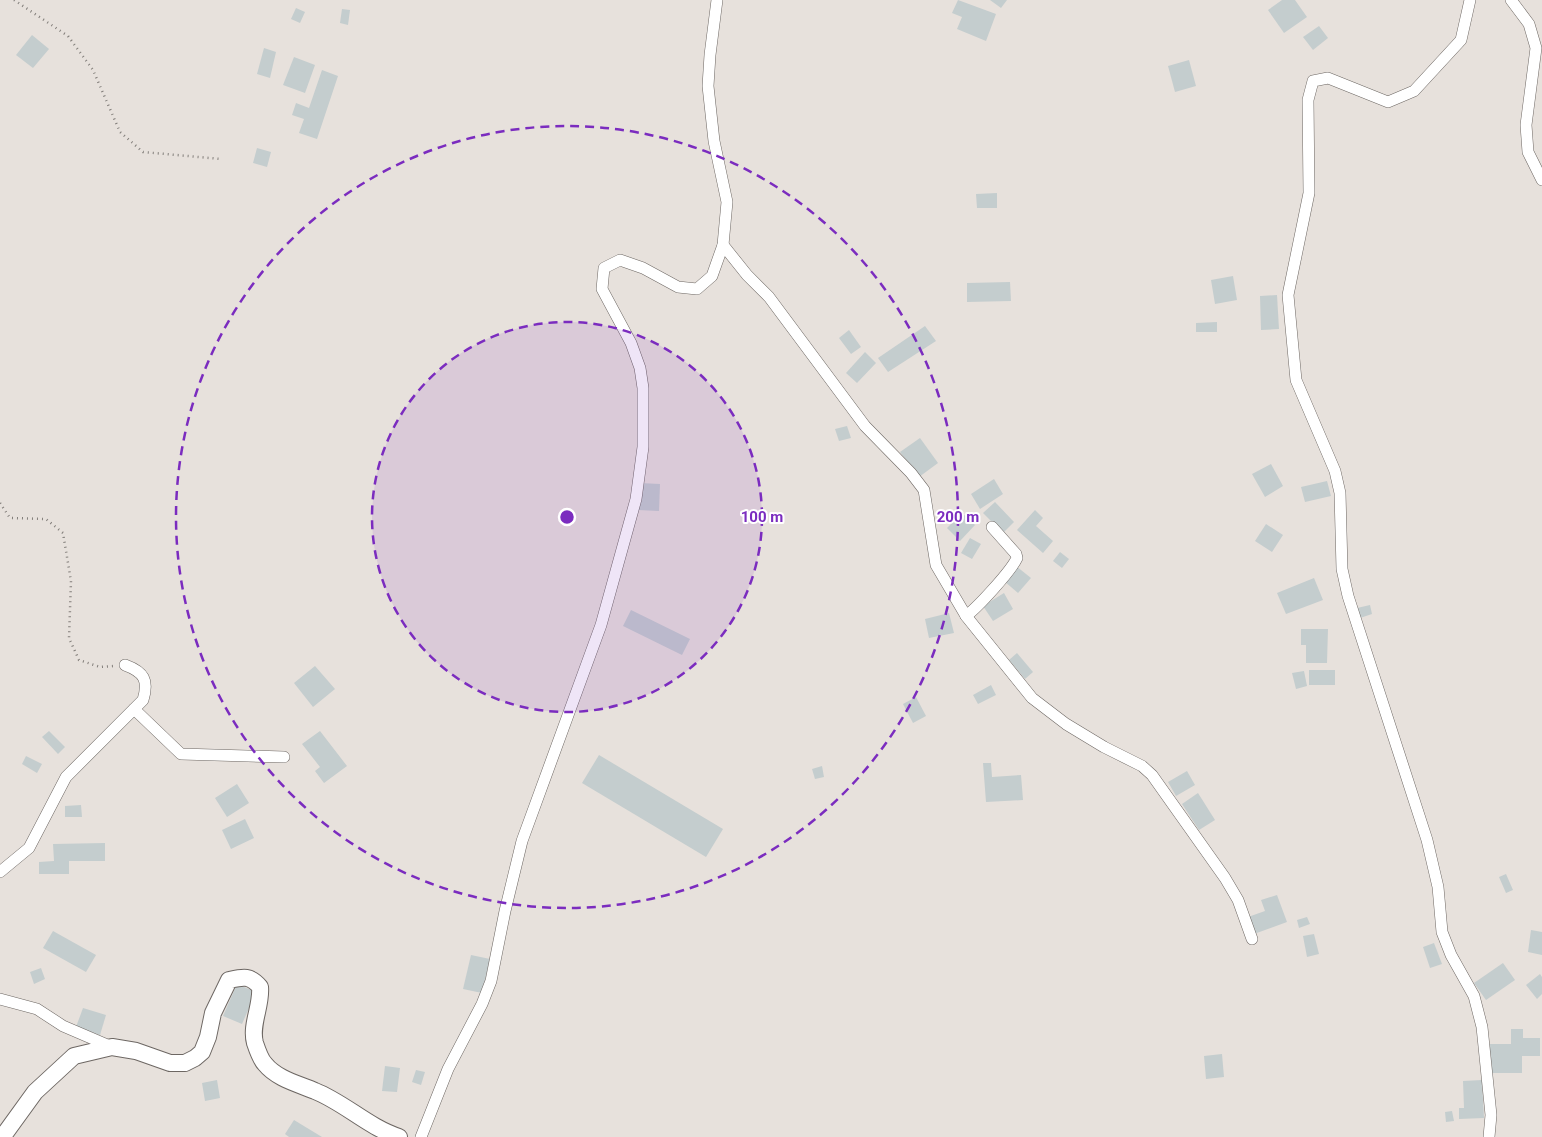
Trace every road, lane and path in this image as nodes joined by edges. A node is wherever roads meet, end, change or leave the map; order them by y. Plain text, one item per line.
1 (14, 0) edge
2 (717, 0) edge
3 (1470, 0) edge
4 (1511, 0) edge
5 (221, 159) dead end
6 (1542, 180) edge
7 (723, 245) junction
8 (0, 503) edge
9 (992, 527) dead end
10 (966, 616) junction
11 (125, 666) joint
12 (134, 709) junction
13 (284, 757) dead end
14 (0, 872) edge
15 (1252, 938) dead end
16 (0, 999) edge
17 (112, 1047) junction
18 (0, 1136) edge
19 (399, 1137) edge
20 (422, 1137) edge
21 (1489, 1137) edge

1 - 5 path
2 - 7 street
3 - 21 street
4 - 6 street
7 - 10 street
7 - 20 street
8 - 11 path
9 - 10 street
10 - 15 street
11 - 12 street
12 - 13 street
12 - 14 street
16 - 17 street
17 - 18 street
17 - 19 street

